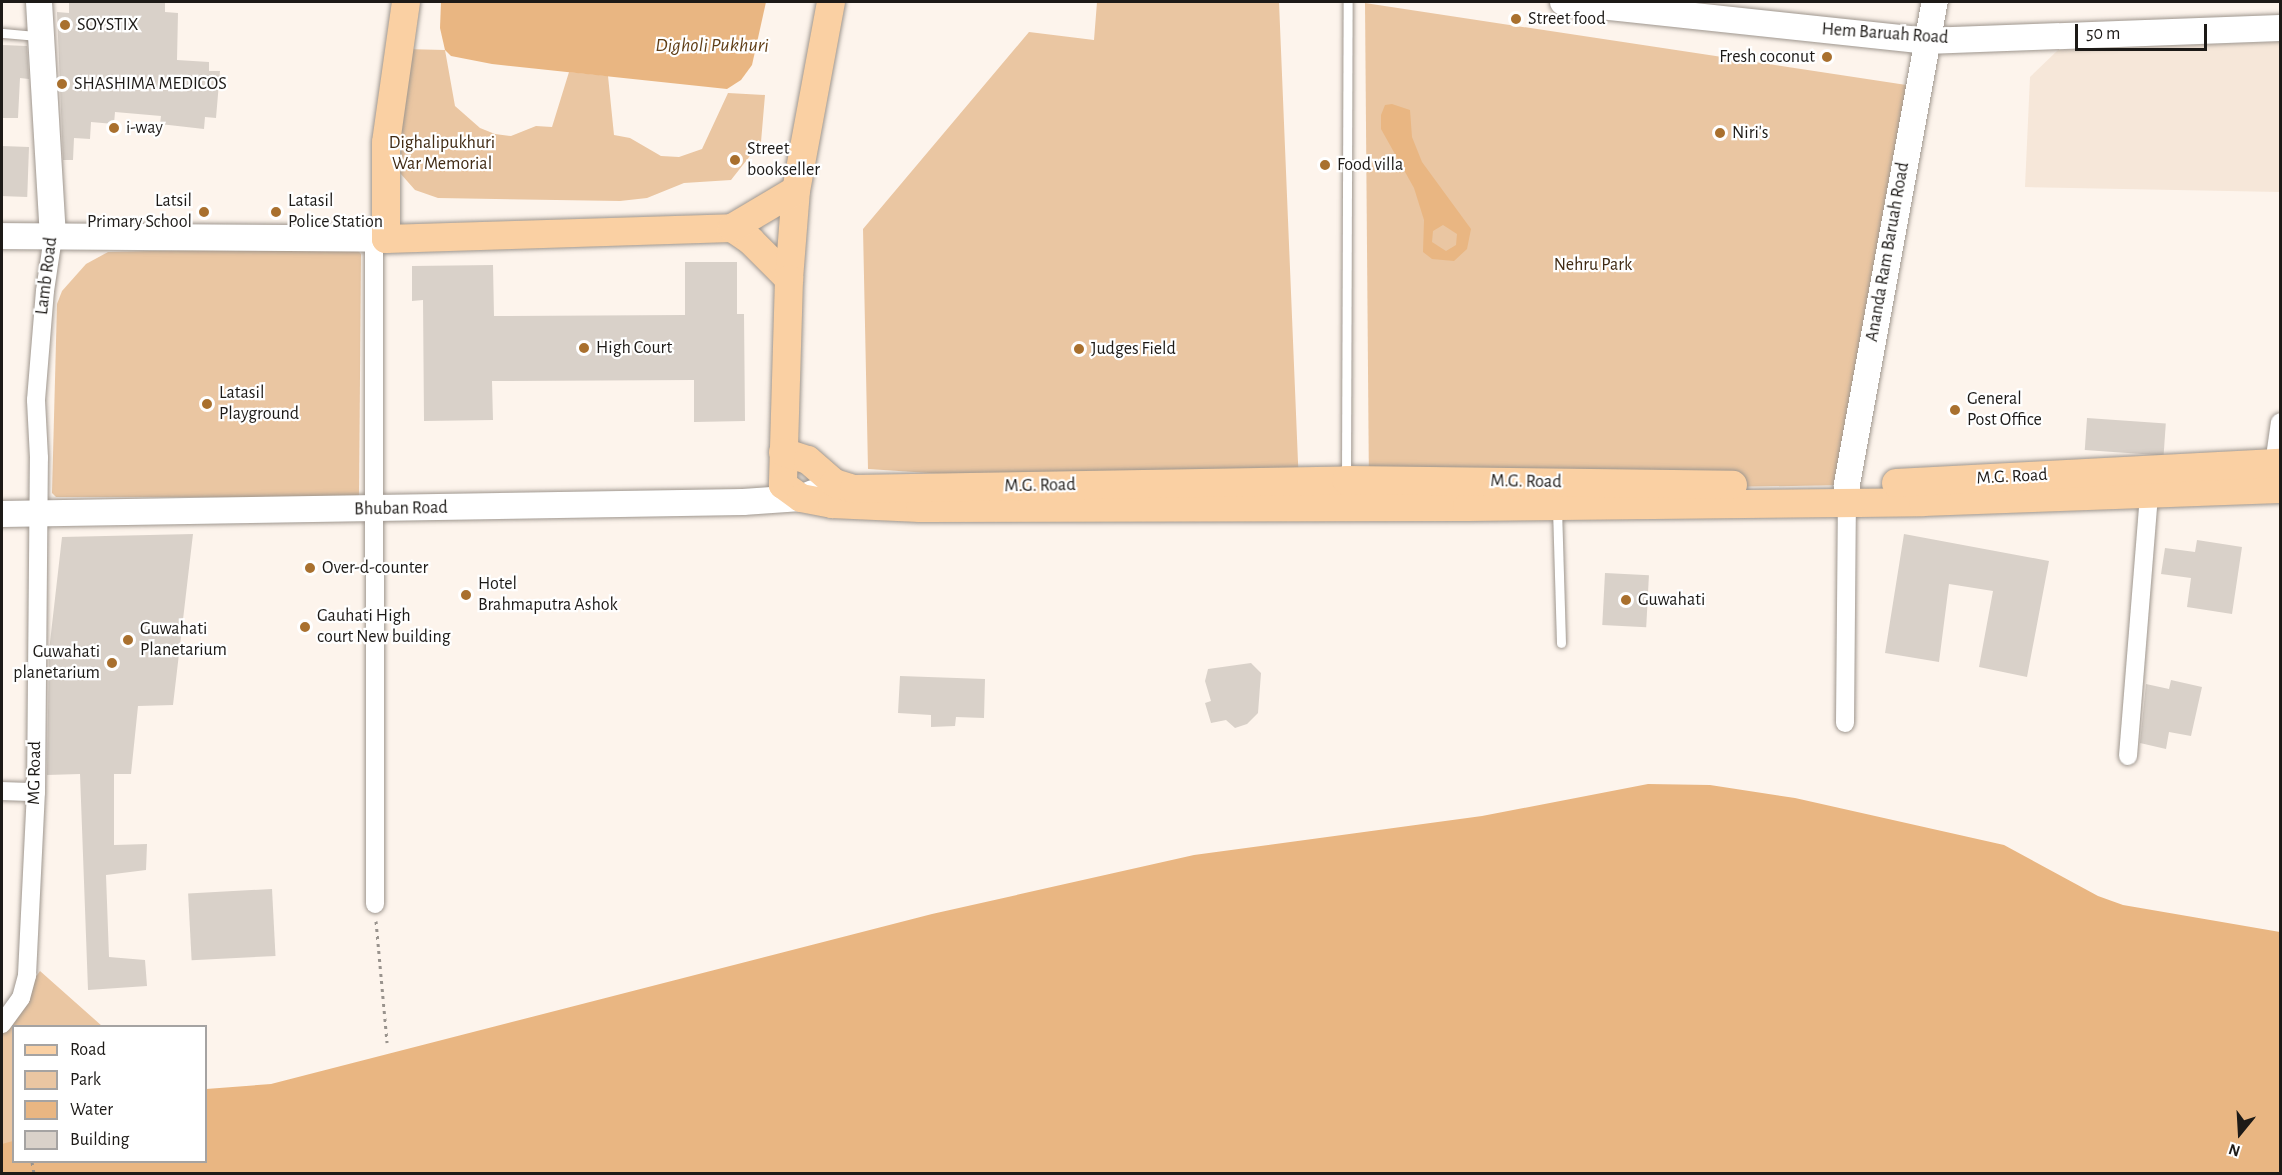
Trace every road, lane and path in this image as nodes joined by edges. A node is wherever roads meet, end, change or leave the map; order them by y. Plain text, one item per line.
1 (39, 2) edge
2 (406, 2) edge
3 (831, 2) edge
4 (1348, 2) edge
5 (1563, 2) edge
6 (1935, 2) edge
7 (2280, 28) edge
8 (2, 33) edge
9 (41, 36) junction
10 (1926, 41) junction
11 (796, 190) junction
12 (732, 228) junction
13 (2, 236) edge
14 (53, 237) junction
15 (380, 240) junction
16 (789, 279) junction
17 (2280, 422) edge
18 (783, 452) junction
19 (2278, 472) edge
20 (1346, 480) junction
21 (834, 483) junction
22 (1847, 494) junction
23 (2149, 494) junction
24 (801, 498) junction
25 (1557, 506) junction
26 (376, 510) junction
27 (2, 514) edge
28 (38, 515) junction
29 (1561, 644) dead end
30 (1845, 723) dead end
31 (2128, 756) dead end
32 (2, 791) edge
33 (36, 792) junction
34 (375, 904) joint
35 (2, 1024) edge
36 (387, 1043) dead end

1 - 9 street, Lamb Road
2 - 15 main road
3 - 11 main road
4 - 20 lane
5 - 10 street, Hem Baruah Road
6 - 10 street, Ananda Ram Baruah Road
7 - 10 street, Hem Baruah Road
8 - 9 lane
9 - 14 street, Lamb Road
10 - 22 street, Ananda Ram Baruah Road
11 - 12 main road
11 - 16 main road
12 - 15 main road
12 - 16 main road
13 - 14 street
14 - 15 street
14 - 28 street, Lamb Road
15 - 26 street
16 - 18 main road
17 - 19 street
18 - 21 main road
18 - 24 main road
19 - 22 main road, M.G. Road
19 - 23 main road
20 - 21 main road, M.G. Road
20 - 22 main road, M.G. Road
21 - 24 street
22 - 23 main road
22 - 25 main road
22 - 30 street
23 - 31 street
24 - 25 main road
24 - 26 street, Bhuban Road
25 - 29 lane
26 - 28 street, Bhuban Road
26 - 34 street
27 - 28 street, Bhuban Road
28 - 33 street, MG Road
32 - 33 street
33 - 35 street, MG Road
34 - 36 path

